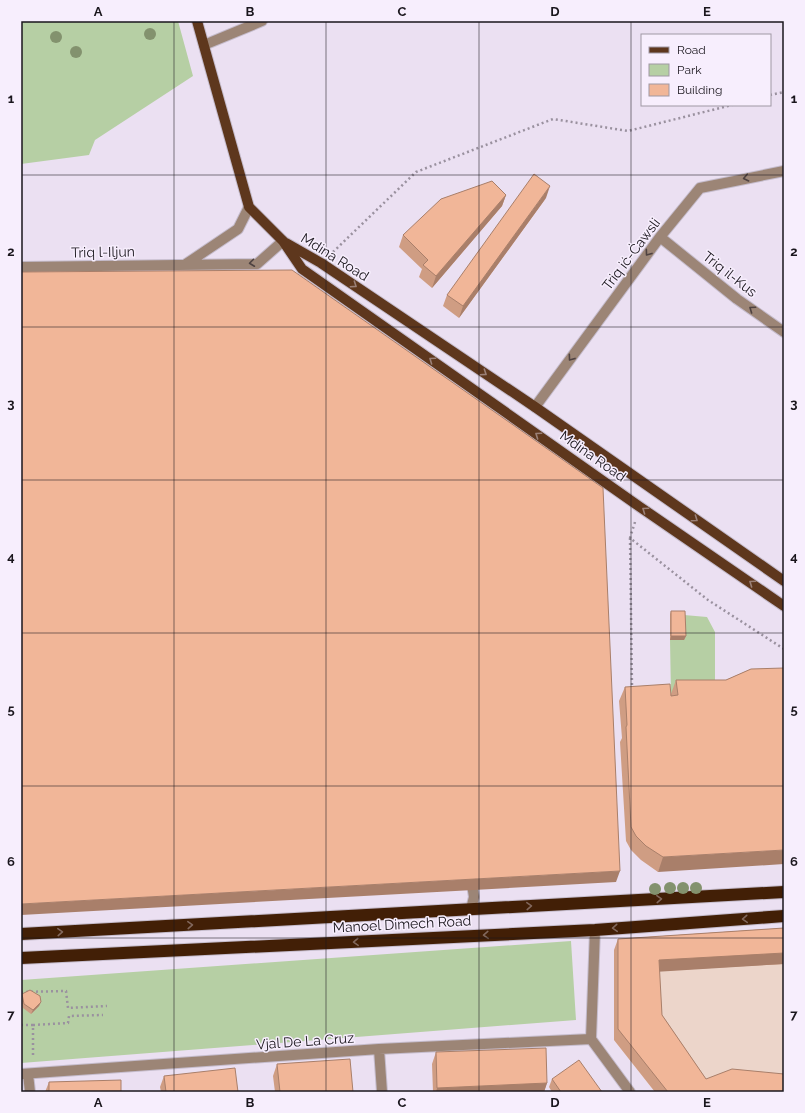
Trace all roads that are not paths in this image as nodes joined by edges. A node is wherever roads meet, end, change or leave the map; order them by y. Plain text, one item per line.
1 (197, 21) edge
2 (262, 21) edge
3 (204, 45) junction
4 (784, 170) edge
5 (249, 207) junction
6 (660, 237) junction
7 (283, 241) junction
8 (186, 264) junction
9 (21, 267) edge
10 (784, 332) edge
11 (535, 407) junction
12 (784, 582) edge
13 (784, 606) edge
14 (470, 866) edge
15 (784, 892) edge
16 (471, 909) junction
17 (784, 916) edge
18 (595, 930) junction
19 (21, 934) edge
20 (21, 958) edge
21 (591, 1039) junction
22 (379, 1049) junction
23 (24, 1074) edge
24 (30, 1092) edge
25 (382, 1092) edge
26 (630, 1092) edge

1 - 3 main road
2 - 3 street
3 - 5 main road
4 -> 6 street, Triq iċ-Ċawsli
5 - 7 main road
5 - 8 street
10 -> 6 street, Triq il-Kus
6 -> 11 street, Triq iċ-Ċawsli
7 -> 8 street, Triq l-Iljun
7 -> 11 main road, Mdina Road
13 -> 7 main road, Mdina Road
8 - 9 street, Triq l-Iljun
11 -> 12 main road, Mdina Road
14 - 16 street
16 -> 15 highway, Manoel Dimech Road
19 -> 16 highway, Manoel Dimech Road
17 -> 18 highway, Manoel Dimech Road
18 -> 20 highway, Manoel Dimech Road
18 - 21 street
21 - 22 street, Vjal De La Cruz
21 - 26 street
22 - 23 street, Vjal De La Cruz
22 - 25 street
23 - 24 street

